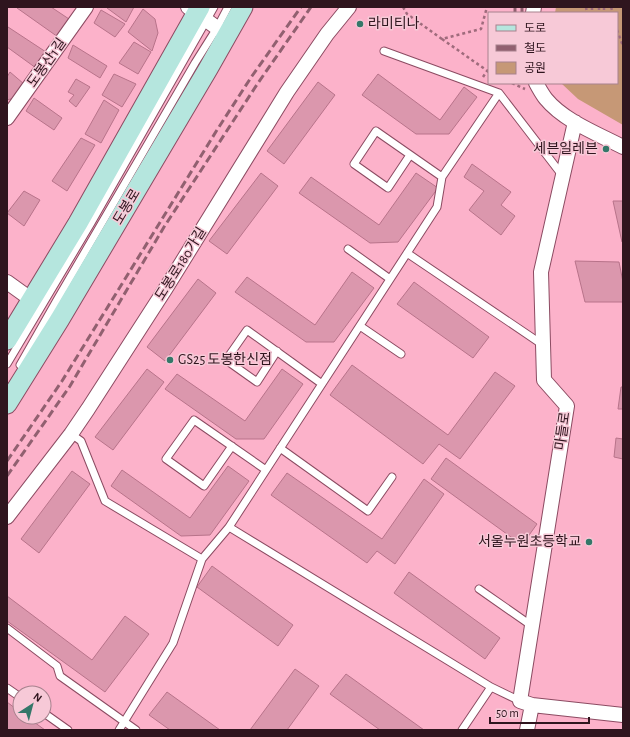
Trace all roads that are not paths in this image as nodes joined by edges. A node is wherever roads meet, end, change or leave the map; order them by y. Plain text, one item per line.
1 (86, 7) edge
2 (214, 7) edge
3 (228, 7) edge
4 (243, 7) edge
5 (349, 7) edge
6 (206, 18) edge
7 (384, 51) dead end
8 (537, 84) edge
9 (499, 93) junction
10 (7, 118) edge
11 (575, 122) junction
12 (623, 147) edge
13 (410, 155) junction
14 (563, 175) junction
15 (442, 177) junction
16 (348, 249) dead end
17 (407, 253) junction
18 (390, 279) junction
19 (7, 282) edge
20 (32, 300) junction
21 (360, 326) junction
22 (7, 340) edge
23 (543, 345) junction
24 (277, 352) junction
25 (401, 354) dead end
26 (7, 364) edge
27 (18, 370) dead end
28 (322, 384) junction
29 (7, 404) edge
30 (71, 434) junction
31 (232, 446) junction
32 (280, 448) junction
33 (266, 470) junction
34 (392, 477) dead end
35 (7, 517) edge
36 (229, 527) junction
37 (202, 559) junction
38 (480, 589) dead end
39 (532, 626) junction
40 (7, 628) edge
41 (491, 687) junction
42 (526, 703) junction
43 (623, 715) edge
44 (52, 719) edge
45 (124, 722) junction
46 (68, 730) edge
47 (119, 730) edge
48 (136, 730) edge
49 (462, 730) edge
50 (527, 730) edge

1 - 10 street, 도봉산1길
2 - 6 lane
3 - 6 lane
4 - 6 main road, 도봉로
5 - 30 street, 도봉로180가길
6 - 20 main road, 도봉로
6 - 26 lane
6 - 27 lane
6 - 29 main road, 도봉로
7 - 9 lane
8 - 11 street
9 - 14 lane
9 - 15 lane
11 - 12 street
11 - 14 street, 마들로
13 - 13 lane
13 - 15 lane
14 - 23 street, 마들로
15 - 17 lane
16 - 18 lane
17 - 18 lane
17 - 23 lane
18 - 21 lane
19 - 20 street
20 - 22 main road, 도봉로
21 - 25 lane
21 - 28 lane
23 - 39 street, 마들로
24 - 24 lane
24 - 28 lane
28 - 32 lane
30 - 35 street, 도봉로180가길
30 - 37 lane
31 - 31 lane
31 - 33 lane
32 - 33 lane
32 - 34 lane
33 - 36 lane
36 - 37 lane
36 - 41 lane
37 - 45 lane
38 - 39 lane
39 - 42 street, 마들로
40 - 45 lane
41 - 42 lane
41 - 49 lane
42 - 43 street
42 - 50 street, 마들로
44 - 46 lane
45 - 47 lane
45 - 48 lane

